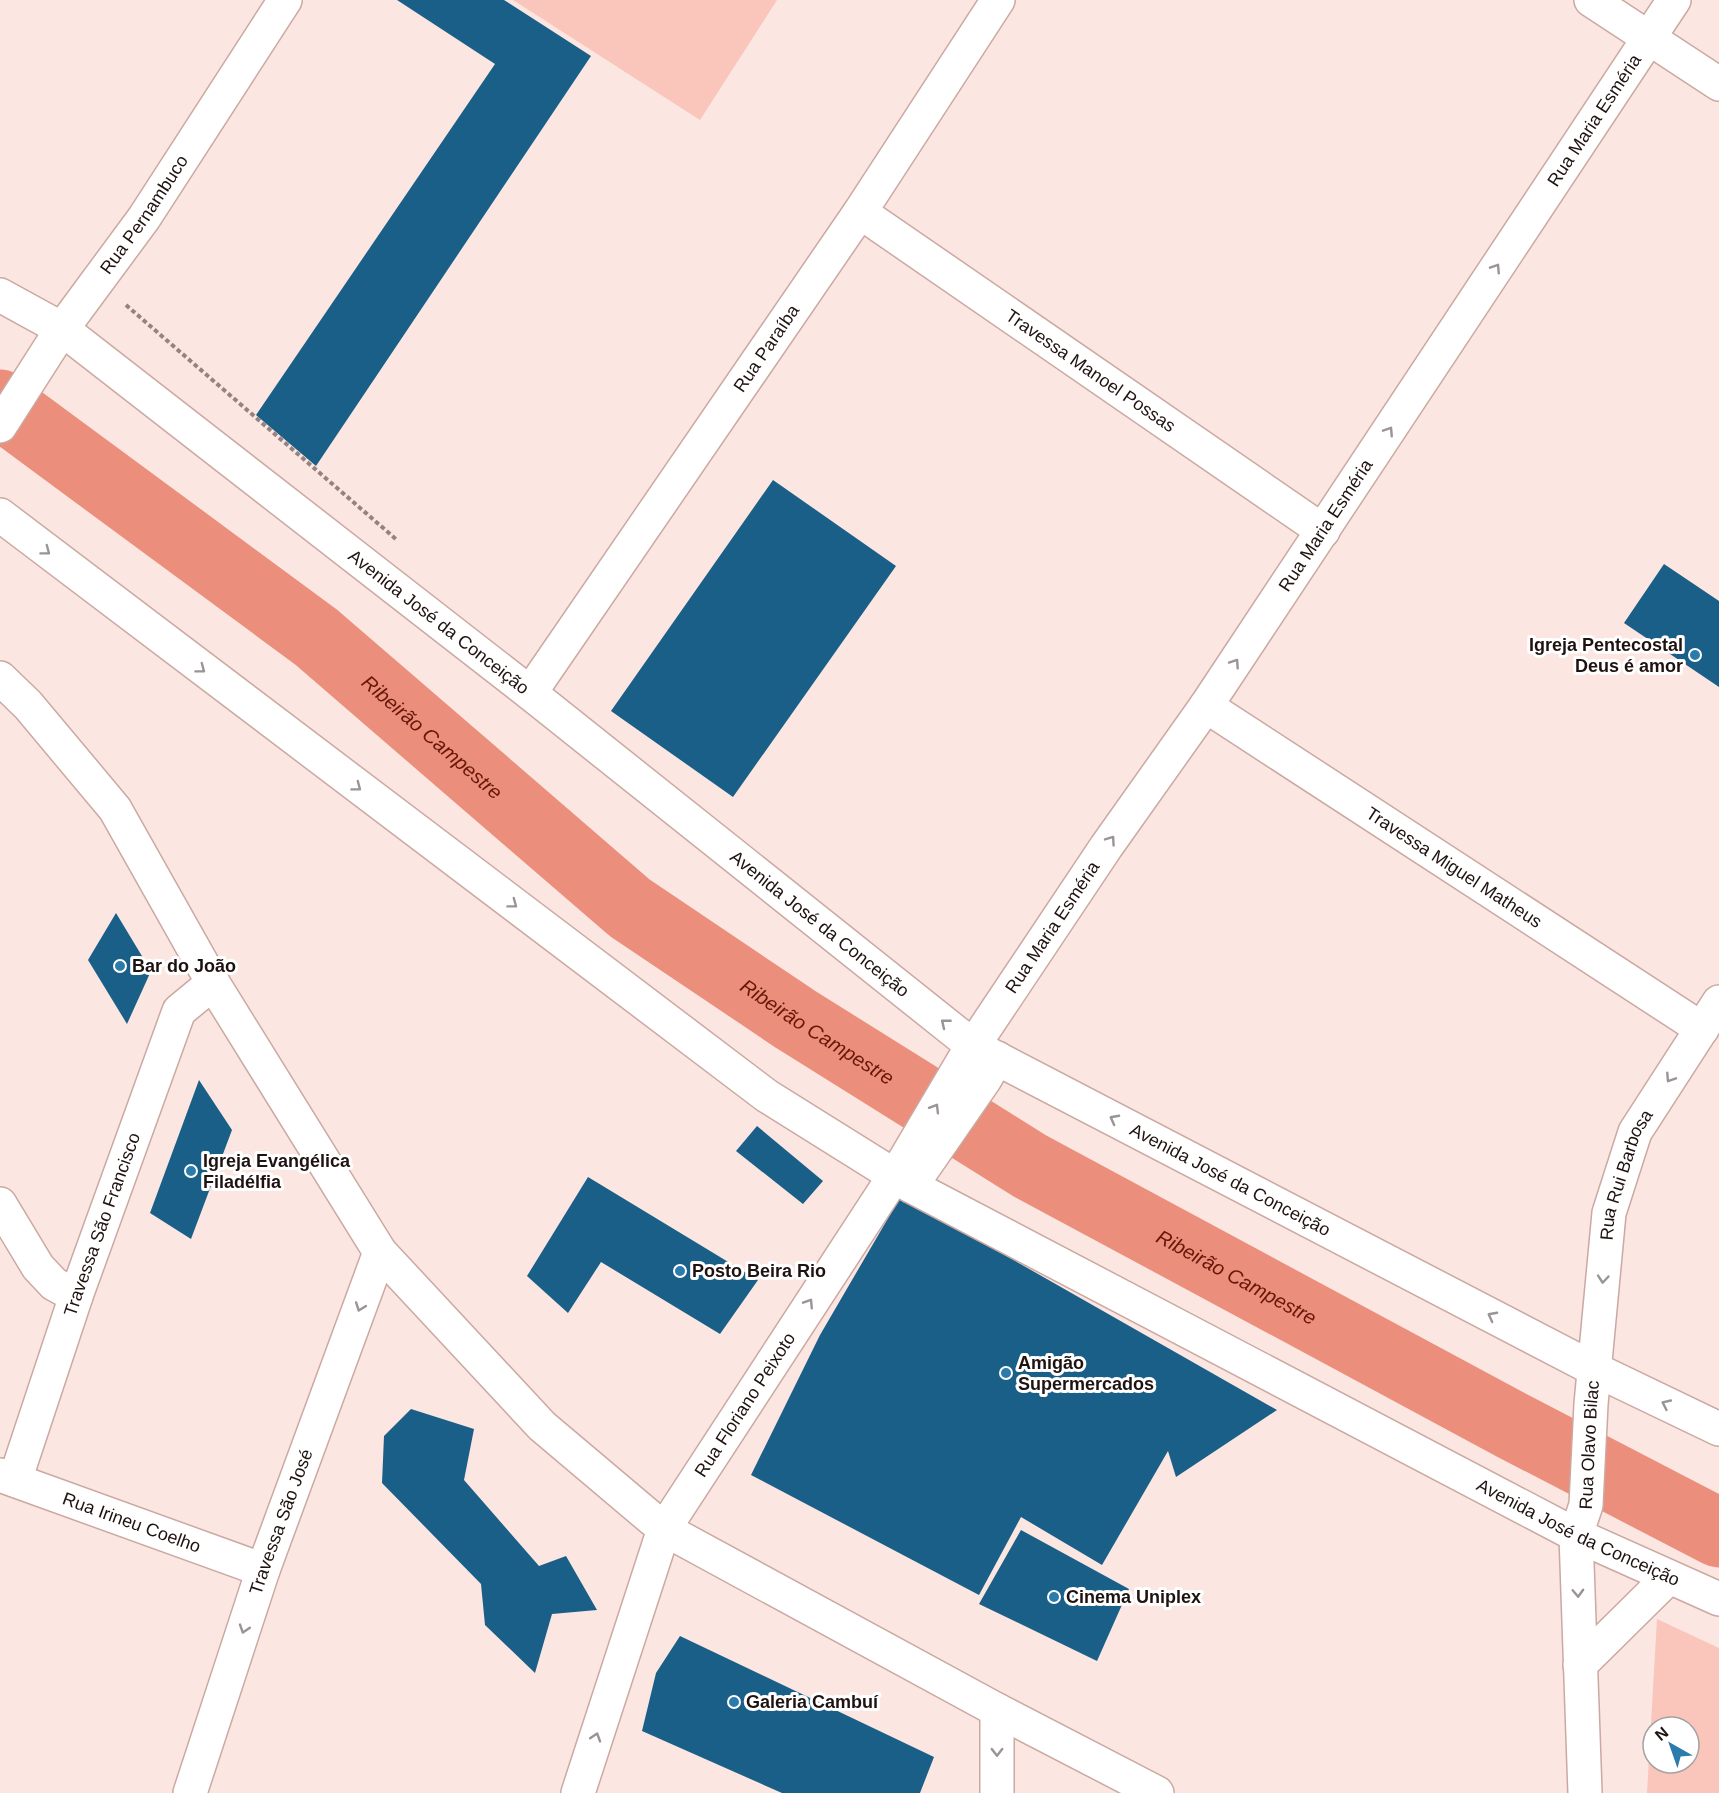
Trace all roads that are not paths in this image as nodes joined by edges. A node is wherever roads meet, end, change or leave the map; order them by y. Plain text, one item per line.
1 (285, 0) edge
2 (998, 0) edge
3 (1591, 0) edge
4 (1674, 0) edge
5 (1648, 37) junction
6 (1719, 84) edge
7 (860, 212) junction
8 (0, 295) edge
9 (57, 337) junction
10 (4, 421) edge
11 (0, 515) edge
12 (1323, 531) junction
13 (0, 678) edge
14 (530, 693) junction
15 (1206, 706) junction
16 (213, 983) junction
17 (1719, 1002) edge
18 (1702, 1029) junction
19 (980, 1060) junction
20 (908, 1172) junction
21 (0, 1204) edge
22 (380, 1252) junction
23 (76, 1296) junction
24 (1594, 1370) junction
25 (1719, 1429) edge
26 (8, 1478) edge
27 (1581, 1520) junction
28 (664, 1529) junction
29 (264, 1570) junction
30 (1670, 1576) junction
31 (1719, 1599) edge
32 (1580, 1665) junction
33 (997, 1710) junction
34 (190, 1793) edge
35 (578, 1793) edge
36 (997, 1793) edge
37 (1157, 1793) edge
38 (1585, 1793) edge

1 - 9 street, Rua Pernambuco
2 - 7 street, Rua Paraíba
3 - 5 street
4 - 5 street, Rua Maria Esméria
5 - 6 street
12 -> 5 street, Rua Maria Esméria
7 - 12 street, Travessa Manoel Possas
7 - 14 street, Rua Paraíba
8 - 9 street, Avenida José da Conceição
9 - 10 street, Rua Pernambuco
9 - 14 street, Avenida José da Conceição
11 -> 20 street, Avenida José da Conceição
15 -> 12 street, Rua Maria Esméria
13 - 16 street
19 -> 14 street, Avenida José da Conceição
15 - 18 street, Travessa Miguel Matheus
19 -> 15 street, Rua Maria Esméria
16 - 22 street
16 - 23 street, Travessa São Francisco
17 - 18 street, Rua Rui Barbosa
18 -> 24 street, Rua Rui Barbosa
19 - 20 street, Rua Floriano Peixoto
24 -> 19 street, Avenida José da Conceição
20 - 27 street, Avenida José da Conceição
28 -> 20 street, Rua Floriano Peixoto
21 - 23 street
22 - 28 street
22 -> 29 street, Travessa São José
23 - 26 street, Travessa São Francisco
25 -> 24 street, Avenida José da Conceição
24 - 27 street, Rua Olavo Bilac
26 - 29 street, Rua Irineu Coelho
27 - 30 street, Avenida José da Conceição
27 -> 32 street, Rua Olavo Bilac
28 - 33 street
35 -> 28 street, Rua Floriano Peixoto
29 -> 34 street, Travessa São José
30 - 31 street, Avenida José da Conceição
30 - 32 street
32 - 38 street, Rua Olavo Bilac
33 -> 36 street
33 - 37 street

